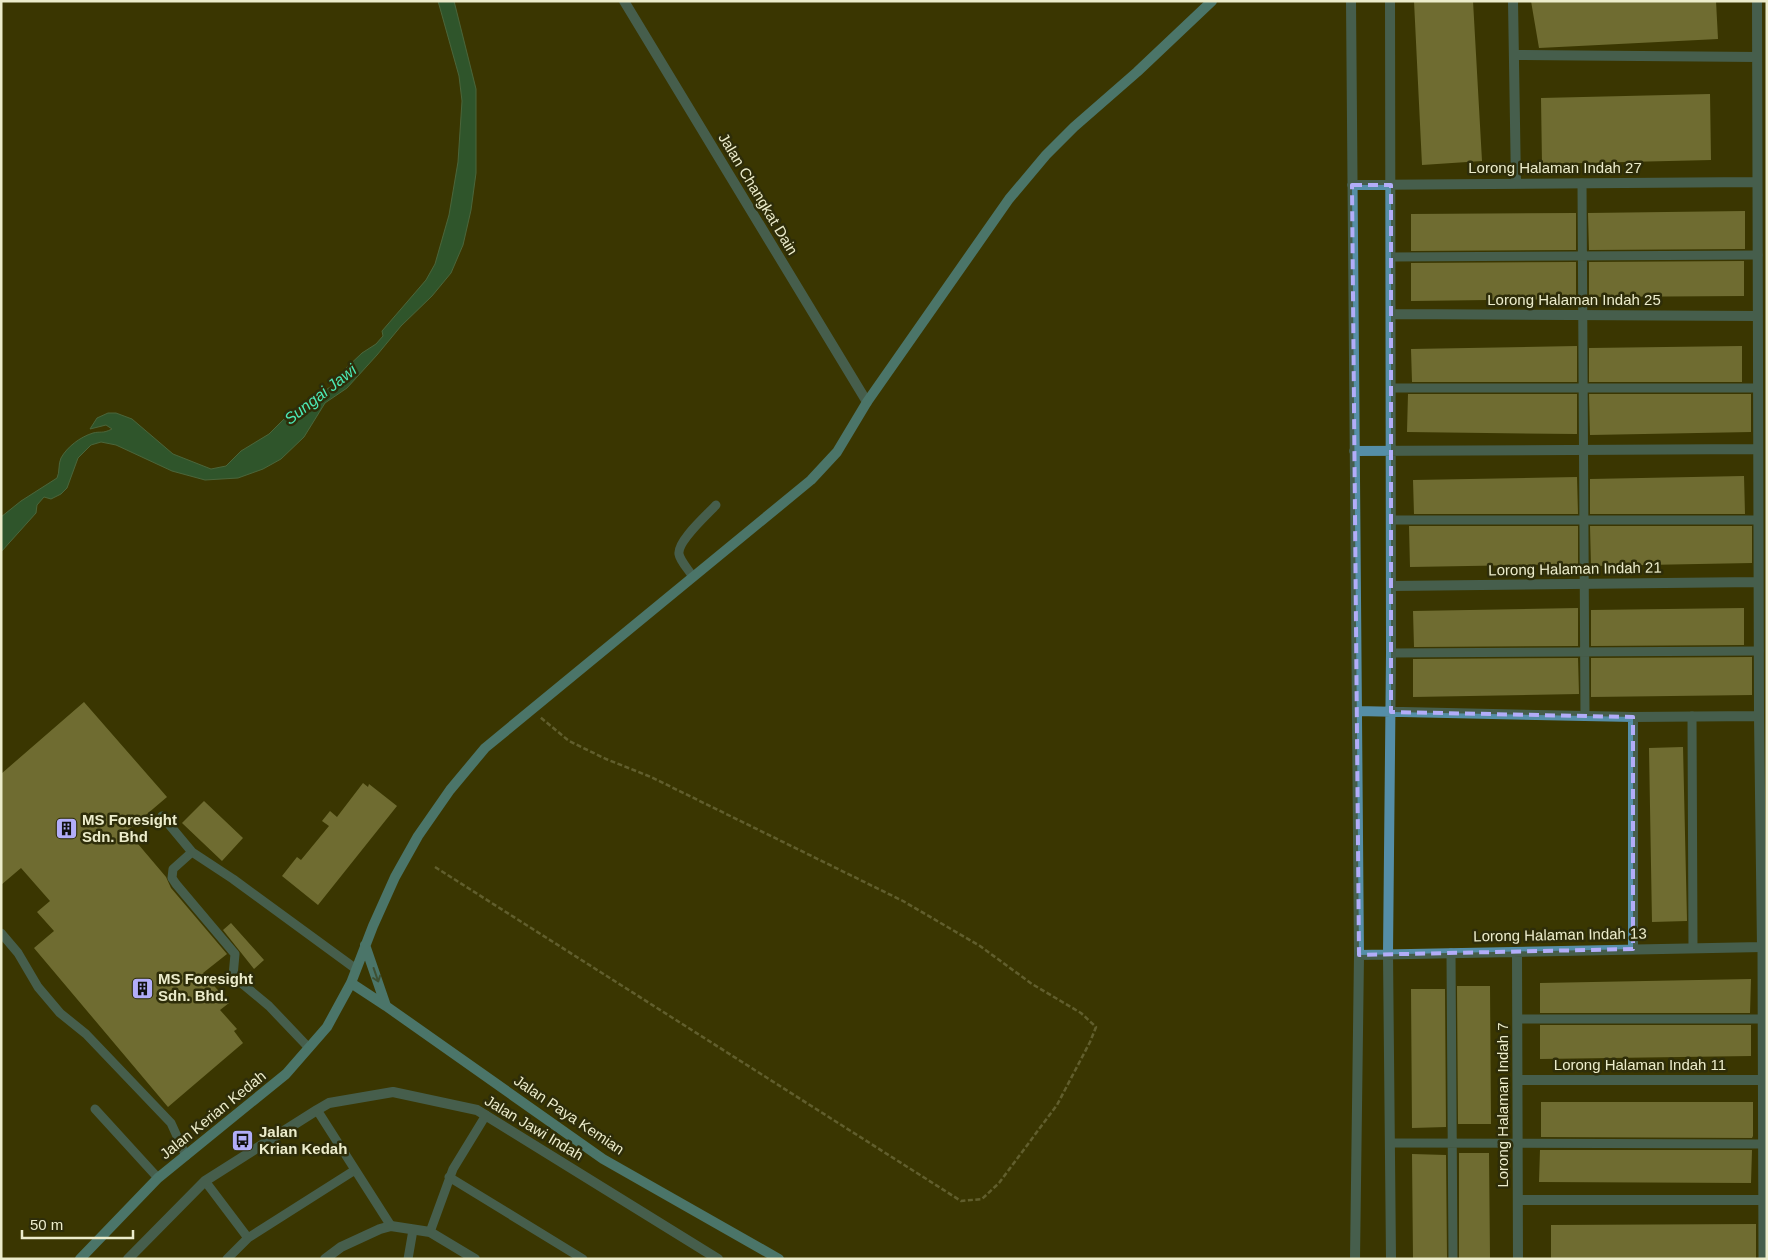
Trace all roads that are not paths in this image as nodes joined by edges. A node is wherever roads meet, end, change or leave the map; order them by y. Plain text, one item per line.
1 (624, 1) edge
2 (1212, 1) edge
3 (1350, 1) edge
4 (1390, 1) edge
5 (1513, 1) edge
6 (1757, 1) edge
7 (1514, 55) junction
8 (1757, 57) junction
9 (1757, 182) junction
10 (1582, 183) junction
11 (1516, 184) junction
12 (1352, 185) junction
13 (1391, 185) junction
14 (1758, 255) junction
15 (1391, 256) junction
16 (1583, 256) junction
17 (1391, 314) junction
18 (1583, 315) junction
19 (1758, 316) junction
20 (1391, 388) junction
21 (1584, 388) junction
22 (1758, 388) junction
23 (867, 402) junction
24 (1758, 449) junction
25 (1584, 450) junction
26 (1354, 451) junction
27 (1391, 451) junction
28 (716, 505) dead end
29 (1391, 520) junction
30 (1584, 520) junction
31 (1758, 520) junction
32 (693, 577) junction
33 (1758, 582) junction
34 (1584, 584) junction
35 (1391, 586) junction
36 (1759, 651) junction
37 (1585, 652) junction
38 (1391, 653) junction
39 (1357, 711) junction
40 (1391, 712) junction
41 (1585, 716) junction
42 (1692, 716) junction
43 (1759, 716) junction
44 (1633, 717) junction
45 (162, 816) dead end
46 (192, 852) junction
47 (1, 933) edge
48 (366, 945) junction
49 (1762, 947) junction
50 (1693, 948) junction
51 (1632, 949) junction
52 (1517, 952) junction
53 (1451, 953) junction
54 (1388, 954) junction
55 (1359, 955) junction
56 (356, 969) junction
57 (351, 984) junction
58 (386, 1006) junction
59 (1761, 1019) junction
60 (1518, 1020) junction
61 (309, 1048) junction
62 (1518, 1080) junction
63 (1761, 1080) junction
64 (95, 1109) dead end
65 (317, 1110) junction
66 (486, 1115) junction
67 (1390, 1143) junction
68 (1452, 1143) junction
69 (1517, 1144) junction
70 (1762, 1144) junction
71 (186, 1156) junction
72 (355, 1170) junction
73 (449, 1177) junction
74 (158, 1178) junction
75 (205, 1181) junction
76 (1518, 1200) junction
77 (1762, 1200) junction
78 (391, 1226) junction
79 (413, 1230) junction
80 (430, 1232) junction
81 (248, 1238) junction
82 (80, 1259) edge
83 (128, 1259) edge
84 (227, 1259) edge
85 (325, 1259) edge
86 (408, 1259) edge
87 (475, 1259) edge
88 (583, 1259) edge
89 (718, 1259) edge
90 (779, 1259) edge
91 (1355, 1259) edge
92 (1391, 1259) edge
93 (1452, 1259) edge
94 (1518, 1259) edge
95 (1763, 1259) edge

1 - 23 street, Jalan Changkat Dain
2 - 23 main road, Jalan Kerian Kedah
3 - 12 street
4 - 13 street
5 - 7 street
6 - 8 street
7 - 8 street
7 - 11 street
8 - 9 street
9 - 10 street, Lorong Halaman Indah 27
9 - 14 street
10 - 11 street, Lorong Halaman Indah 27
10 - 16 lane
11 - 13 street, Lorong Halaman Indah 27
12 - 13 street, Lorong Halaman Indah 27
12 - 26 street
13 - 15 street
14 - 16 lane
14 - 19 street
15 - 16 lane
15 - 17 street
16 - 18 lane
17 - 18 street, Lorong Halaman Indah 25
17 - 20 street
18 - 19 street, Lorong Halaman Indah 25
18 - 21 lane
19 - 22 street
20 - 21 lane
20 - 27 street
21 - 22 lane
21 - 25 lane
22 - 24 street
23 - 32 main road, Jalan Kerian Kedah
24 - 25 street
24 - 31 street
25 - 27 street
25 - 30 lane
26 - 27 street
26 - 39 street
27 - 29 street
28 - 32 lane
29 - 30 lane
29 - 35 street
30 - 31 lane
30 - 34 lane
31 - 33 street
32 - 48 main road, Jalan Kerian Kedah
33 - 34 street, Lorong Halaman Indah 21
33 - 36 street
34 - 35 street, Lorong Halaman Indah 21
34 - 37 lane
35 - 38 street
36 - 37 lane
36 - 43 street
37 - 38 lane
37 - 41 lane
38 - 40 street
39 - 40 street
39 - 55 street
40 - 41 street
40 - 54 street
41 - 44 street
42 - 43 street
42 - 44 street
42 - 50 lane
43 - 49 street
44 - 51 street
45 - 46 lane
46 - 56 lane
46 - 61 lane
47 - 71 lane
48 - 56 main road, Jalan Kerian Kedah
48 -> 58 main road
49 - 50 street, Lorong Halaman Indah 13
49 - 59 lane
50 - 51 street, Lorong Halaman Indah 13
51 - 52 street, Lorong Halaman Indah 13
52 - 53 street, Lorong Halaman Indah 13
52 - 60 street, Lorong Halaman Indah 7
53 - 54 street, Lorong Halaman Indah 13
53 - 68 lane
54 - 55 street, Lorong Halaman Indah 13
54 - 67 street
55 - 91 street
56 - 57 main road, Jalan Kerian Kedah
57 - 58 main road, Jalan Paya Kemian
57 - 61 main road, Jalan Kerian Kedah
58 - 90 main road, Jalan Paya Kemian
59 - 60 lane
59 - 63 lane
60 - 62 street, Lorong Halaman Indah 7
61 - 71 main road, Jalan Kerian Kedah
62 - 63 street, Lorong Halaman Indah 11
62 - 69 street, Lorong Halaman Indah 7
63 - 70 lane
64 - 74 lane
65 - 66 street, Jalan Jawi Indah
65 - 72 lane
65 - 75 street, Jalan Jawi Indah
66 - 73 lane
66 - 89 street, Jalan Jawi Indah
67 - 68 lane
67 - 92 street
68 - 69 lane
68 - 93 lane
69 - 70 lane
69 - 76 street, Lorong Halaman Indah 7
70 - 77 lane
71 - 74 main road, Jalan Kerian Kedah
72 - 78 lane
72 - 81 lane
73 - 80 lane
73 - 88 lane
74 - 82 main road, Jalan Kerian Kedah
75 - 81 lane
75 - 83 street, Jalan Jawi Indah
76 - 77 street
76 - 94 street, Lorong Halaman Indah 7
77 - 95 lane
78 - 79 street
78 - 85 street
79 - 80 street
79 - 86 lane
80 - 87 street
81 - 84 lane

